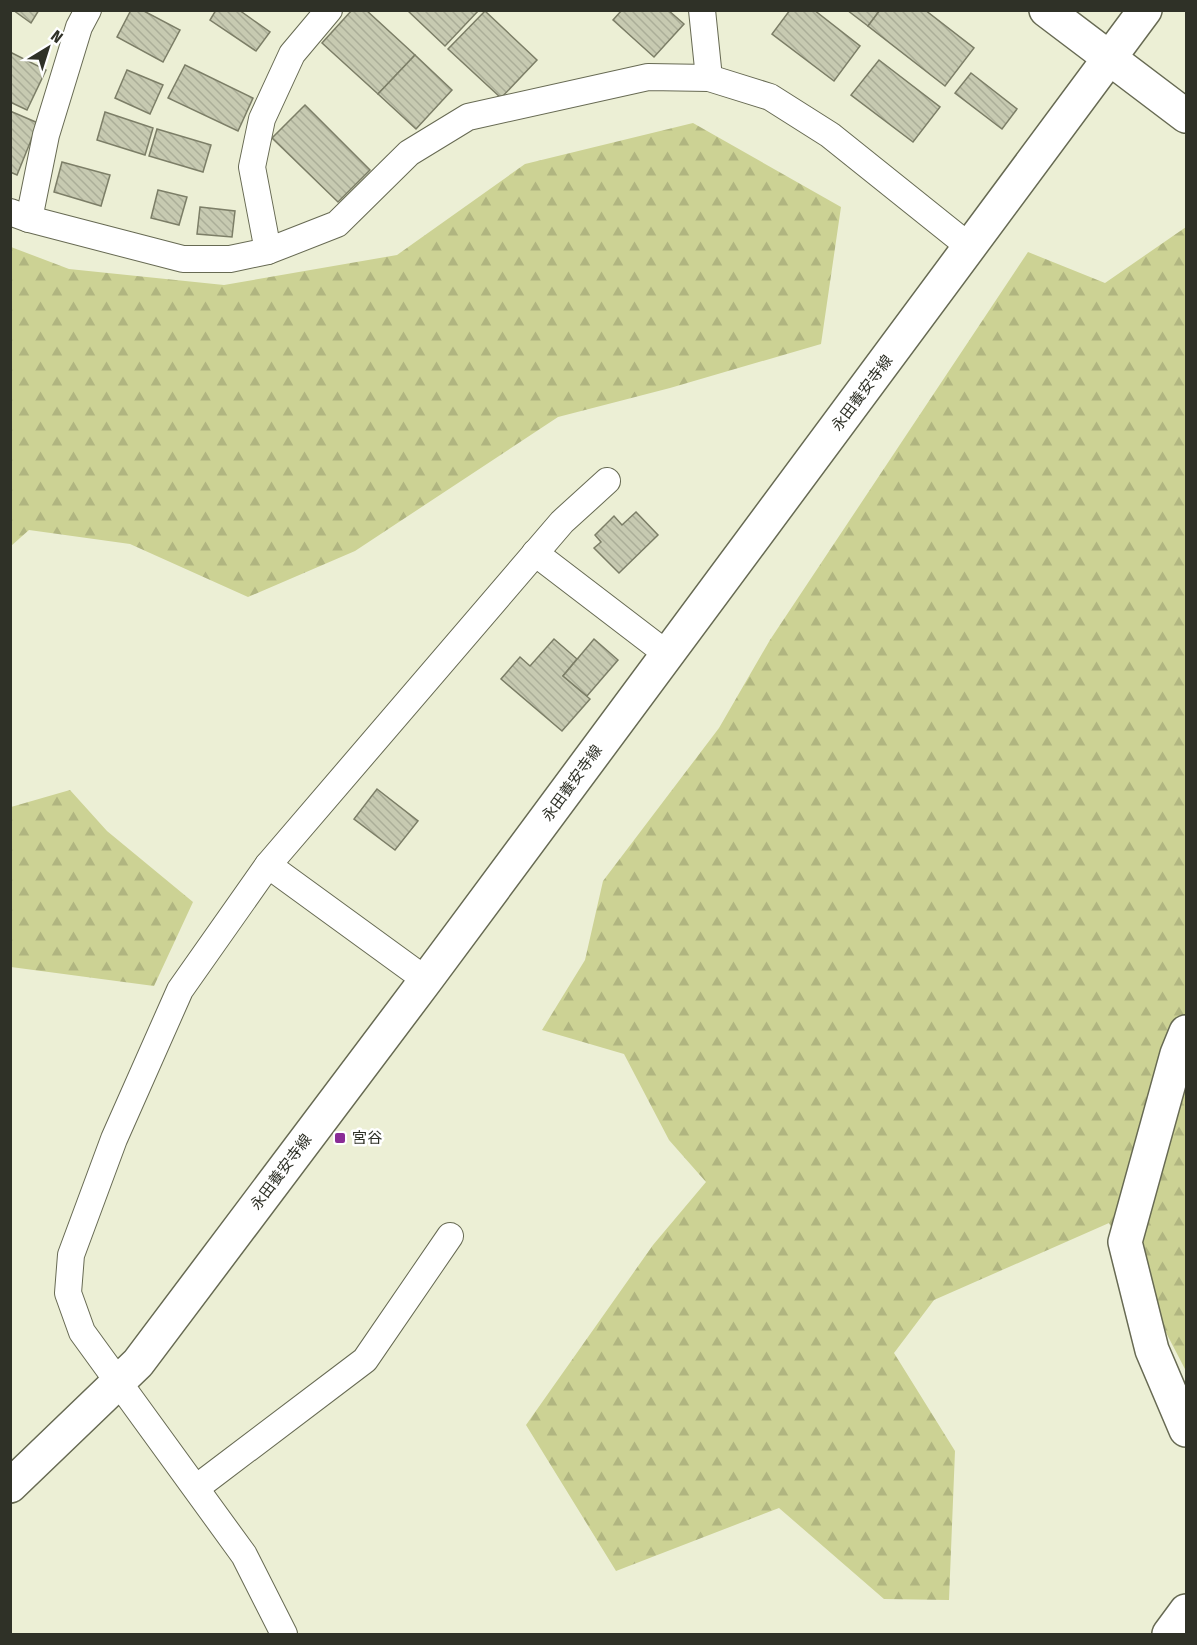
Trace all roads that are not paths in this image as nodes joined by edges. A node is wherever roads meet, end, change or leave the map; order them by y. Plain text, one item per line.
1 (88, 10) edge
2 (329, 10) edge
3 (702, 10) edge
4 (1046, 10) edge
5 (1144, 10) edge
6 (1110, 58) junction
7 (709, 78) junction
8 (1186, 116) edge
9 (20, 215) edge
10 (971, 248) junction
11 (268, 251) junction
12 (607, 481) dead end
13 (535, 553) junction
14 (667, 654) junction
15 (268, 865) junction
16 (426, 980) junction
17 (1186, 1032) edge
18 (450, 1236) dead end
19 (120, 1383) junction
20 (1186, 1430) edge
21 (10, 1486) edge
22 (196, 1488) junction
23 (1186, 1611) edge
24 (284, 1635) edge
25 (1170, 1635) edge

1 - 9 street
2 - 11 street
3 - 7 street
4 - 6 street
5 - 6 street, 永田養安寺線
6 - 8 street
6 - 10 street, 永田養安寺線
7 - 10 street
7 - 11 street
9 - 11 street
10 - 14 street, 永田養安寺線
12 - 13 street
13 - 14 street
13 - 15 street
14 - 16 street, 永田養安寺線
15 - 16 street
15 - 19 street
16 - 19 street, 永田養安寺線
17 - 20 street
18 - 22 street
19 - 21 street, 永田養安寺線
19 - 22 street
22 - 24 street
23 - 25 street

